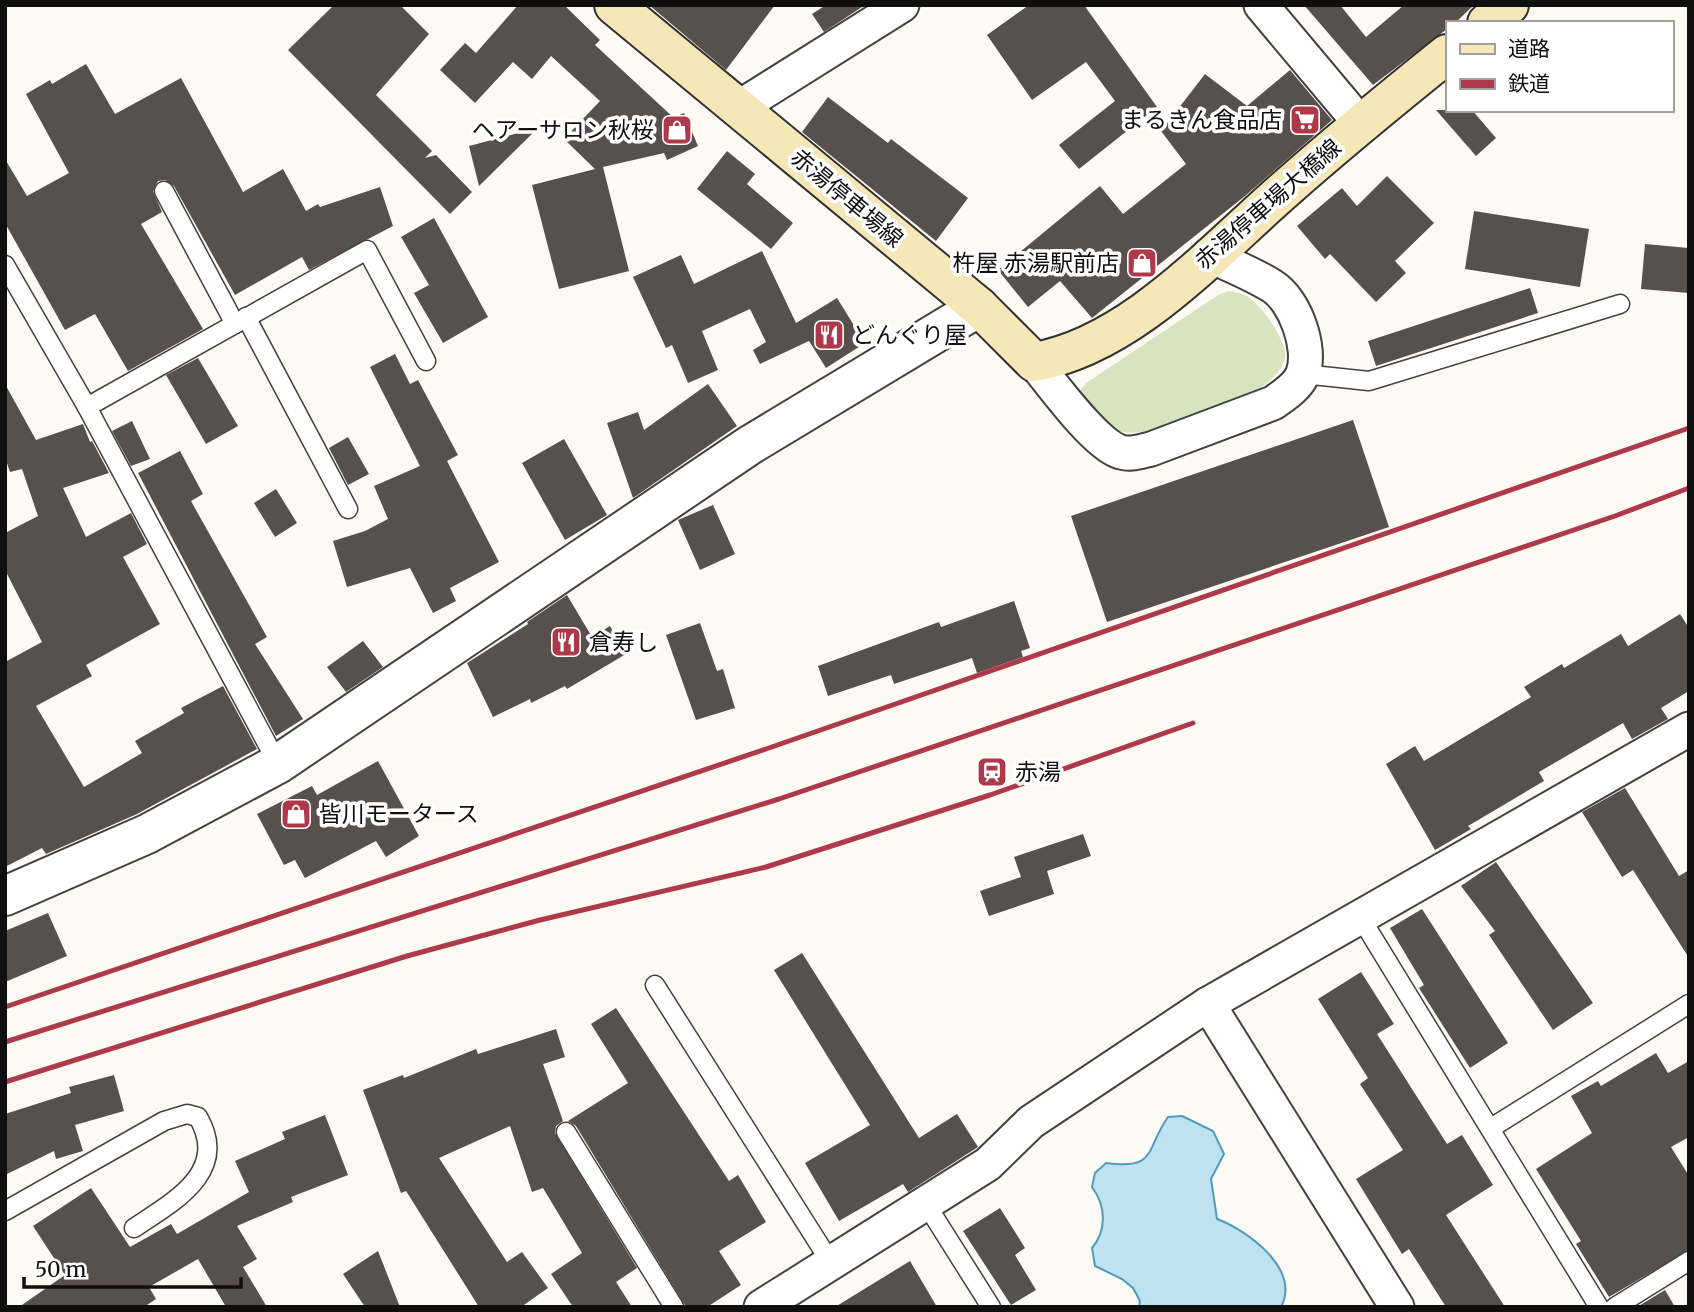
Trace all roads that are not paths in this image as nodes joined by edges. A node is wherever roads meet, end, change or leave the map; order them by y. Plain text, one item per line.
1 (614, 5) edge
2 (902, 5) edge
3 (1261, 5) edge
4 (1509, 5) edge
5 (1489, 21) edge
6 (1446, 55) edge
7 (738, 108) junction
8 (1360, 123) junction
9 (164, 191) dead end
10 (1209, 255) junction
11 (5, 265) edge
12 (1620, 304) dead end
13 (979, 307) junction
14 (241, 320) junction
15 (426, 361) dead end
16 (1034, 362) junction
17 (1303, 374) junction
18 (87, 407) junction
19 (348, 509) dead end
20 (1689, 729) edge
21 (278, 764) junction
22 (5, 896) edge
23 (1359, 915) junction
24 (654, 985) dead end
25 (1208, 1004) junction
26 (1689, 1004) edge
27 (1490, 1128) junction
28 (566, 1132) dead end
29 (926, 1204) junction
30 (5, 1211) edge
31 (134, 1228) dead end
32 (1689, 1261) edge
33 (831, 1263) junction
34 (776, 1303) edge
35 (674, 1307) edge
36 (991, 1307) edge
37 (1397, 1307) edge
38 (1599, 1307) edge
39 (1615, 1307) edge

1 - 7 main road, 赤湯停車場線
2 - 7 street
3 - 8 street
4 - 5 main road
6 - 8 main road, 赤湯停車場大橋線
7 - 13 main road, 赤湯停車場線
8 - 10 main road, 赤湯停車場大橋線
9 - 14 lane
10 - 16 main road, 赤湯停車場大橋線
10 - 17 street
11 - 18 lane
12 - 17 lane
13 - 16 main road, 赤湯停車場線
13 - 21 street
14 - 15 lane
14 - 18 lane
14 - 19 lane
16 - 17 street
18 - 21 lane
20 - 23 street
21 - 22 street
23 - 25 street
23 - 27 lane
24 - 33 lane
25 - 29 street
25 - 37 street
26 - 27 lane
27 - 38 lane
28 - 35 lane
29 - 33 street
29 - 36 lane
30 - 31 lane
32 - 39 lane
33 - 34 street

